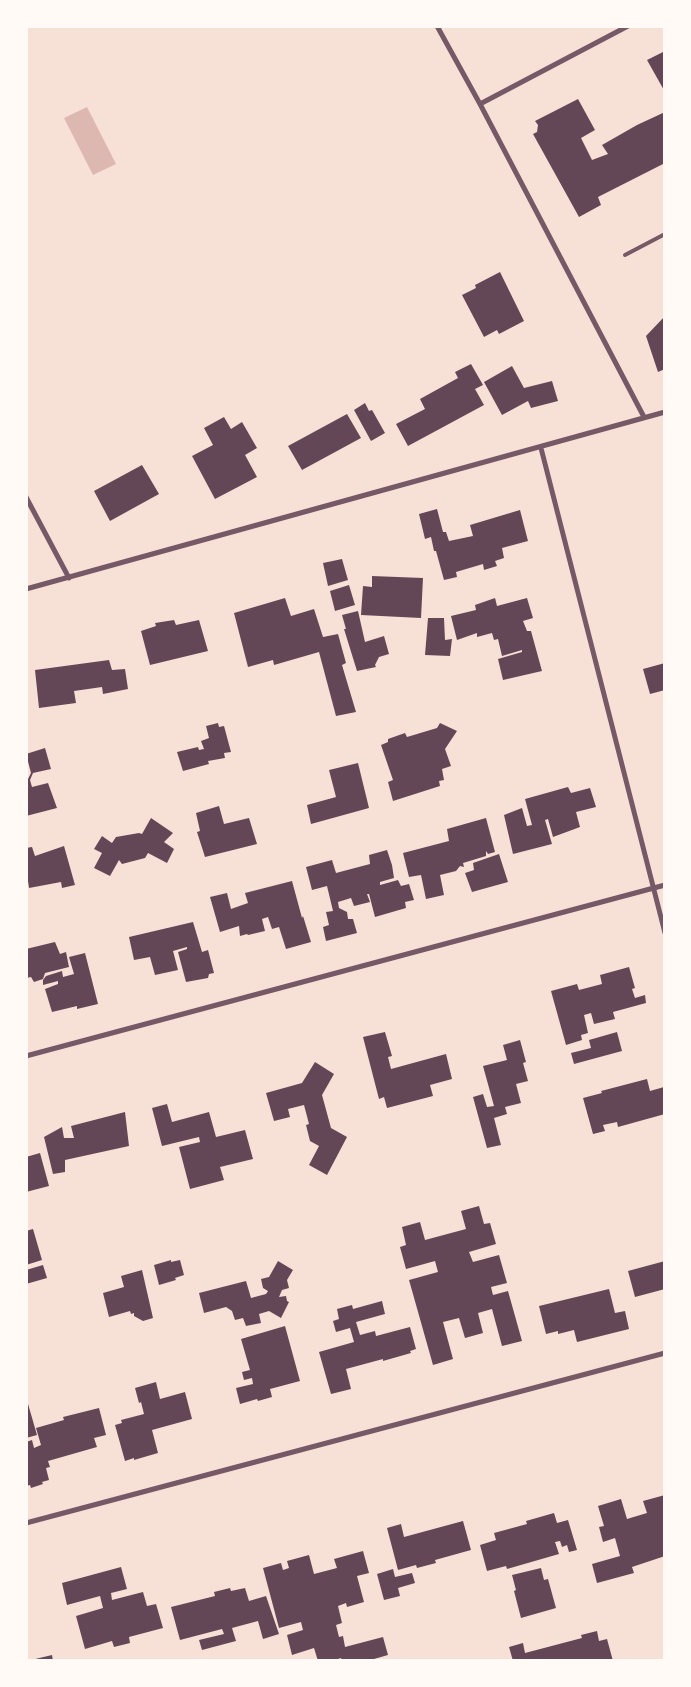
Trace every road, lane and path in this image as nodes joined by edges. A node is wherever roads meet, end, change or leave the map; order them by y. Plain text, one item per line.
1 (437, 26) edge
2 (628, 26) edge
3 (480, 104) junction
4 (665, 234) edge
5 (624, 256) dead end
6 (665, 412) edge
7 (644, 417) junction
8 (542, 448) junction
9 (26, 496) edge
10 (69, 578) junction
11 (26, 589) edge
12 (665, 885) edge
13 (653, 888) junction
14 (665, 932) edge
15 (26, 1056) edge
16 (665, 1354) edge
17 (26, 1523) edge

1 - 3 street
2 - 3 street
3 - 7 street
4 - 5 lane
6 - 7 street
7 - 8 street
8 - 10 street
8 - 13 street
9 - 10 street
10 - 11 street
12 - 13 street
13 - 14 street
13 - 15 street
16 - 17 street

